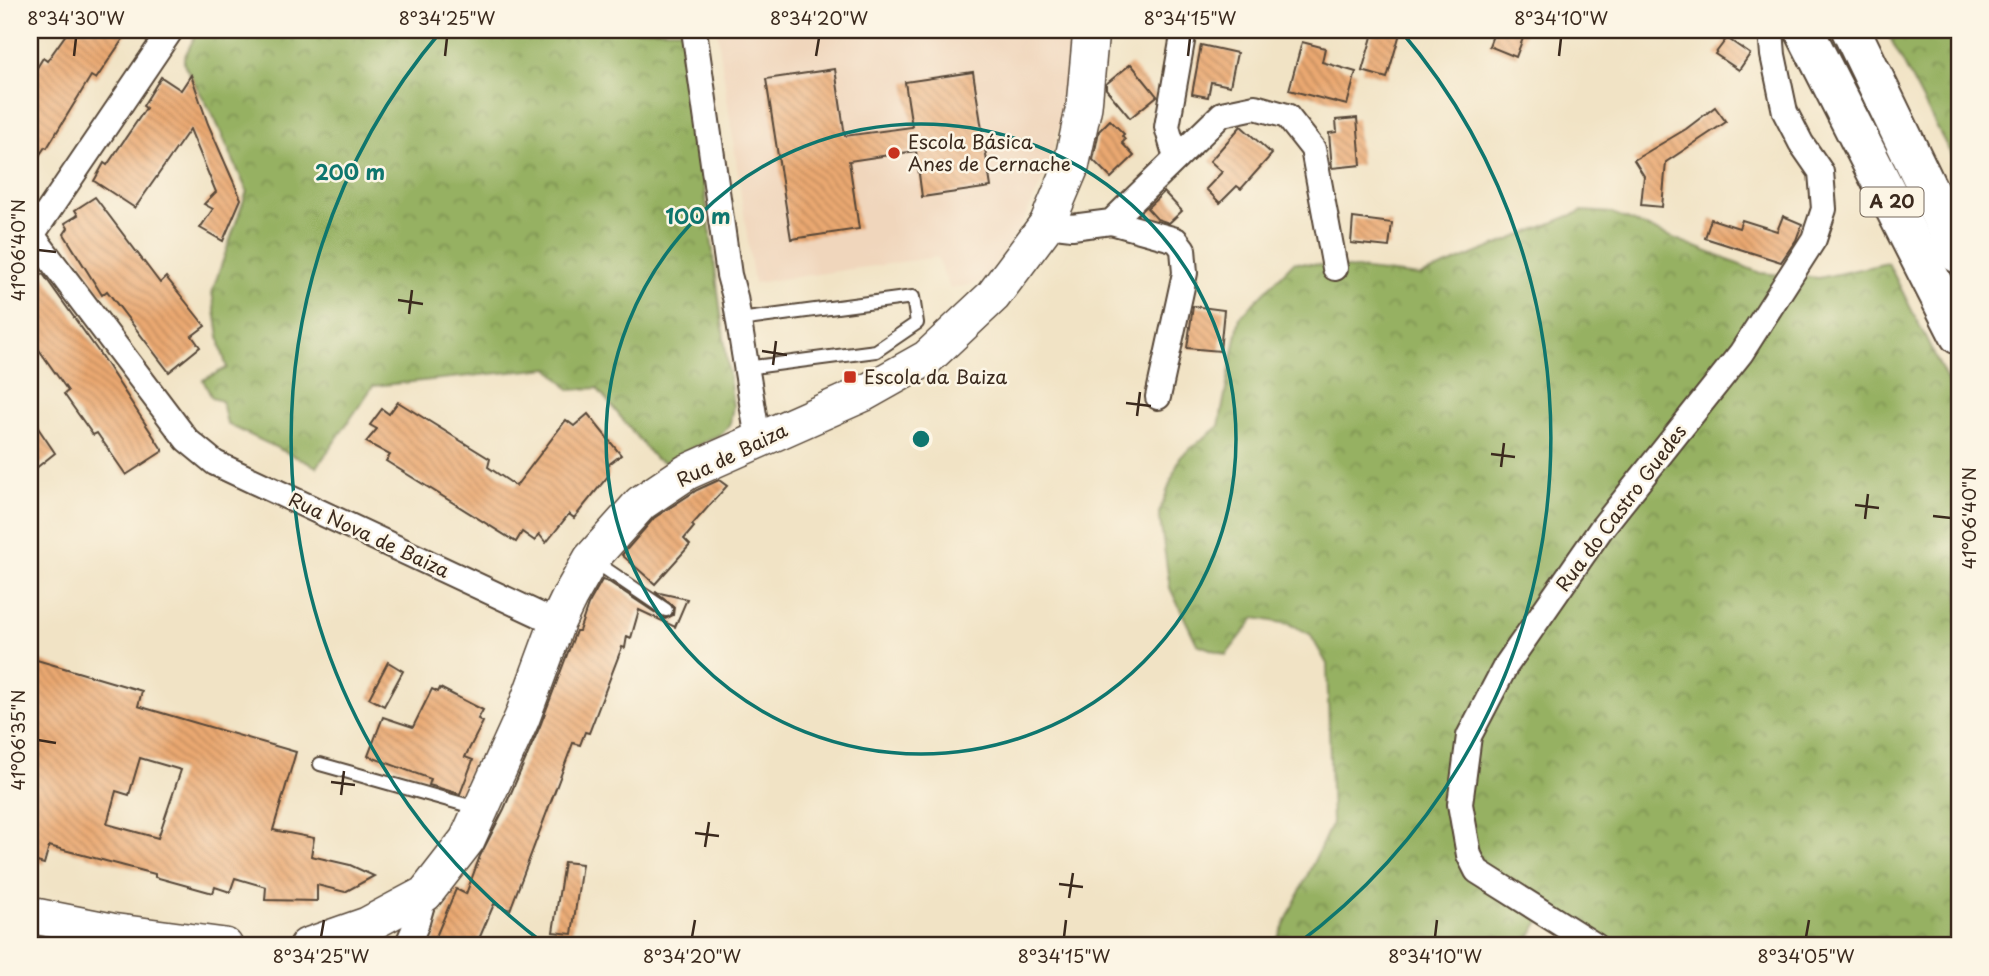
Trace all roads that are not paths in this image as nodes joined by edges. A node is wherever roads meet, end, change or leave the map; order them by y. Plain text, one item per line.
1 (171, 30) edge
2 (694, 30) edge
3 (1091, 30) edge
4 (1771, 30) edge
5 (1804, 30) edge
6 (1851, 30) edge
7 (1183, 36) dead end
8 (1176, 158) junction
9 (1111, 222) junction
10 (1048, 224) junction
11 (31, 236) edge
12 (1959, 254) edge
13 (1335, 268) dead end
14 (739, 320) junction
15 (1959, 335) edge
16 (746, 368) junction
17 (1158, 397) dead end
18 (758, 440) junction
19 (591, 559) junction
20 (666, 610) dead end
21 (556, 622) junction
22 (320, 764) dead end
23 (481, 809) junction
24 (425, 894) junction
25 (30, 915) edge
26 (67, 936) edge
27 (140, 941) edge
28 (226, 946) edge
29 (307, 946) edge
30 (407, 946) edge
31 (1596, 946) edge

1 - 11 street
2 - 14 street
3 - 10 street, Rua de Baiza
4 - 31 street, Rua do Castro Guedes
5 - 15 highway, A 20
6 - 12 highway, A 20
7 - 8 street
8 - 9 street
8 - 13 street
9 - 10 street
9 - 17 street
10 - 18 street, Rua de Baiza
11 - 21 street, Rua Nova de Baiza
14 - 16 street
14 - 16 lane
16 - 18 street
18 - 19 street, Rua de Baiza
19 - 20 lane
19 - 21 street, Rua de Baiza
21 - 23 street, Rua de Baiza
22 - 23 lane
23 - 24 street, Rua de Baiza
24 - 29 street, Rua de Baiza
24 - 30 street
25 - 26 street
26 - 27 street
27 - 28 street

